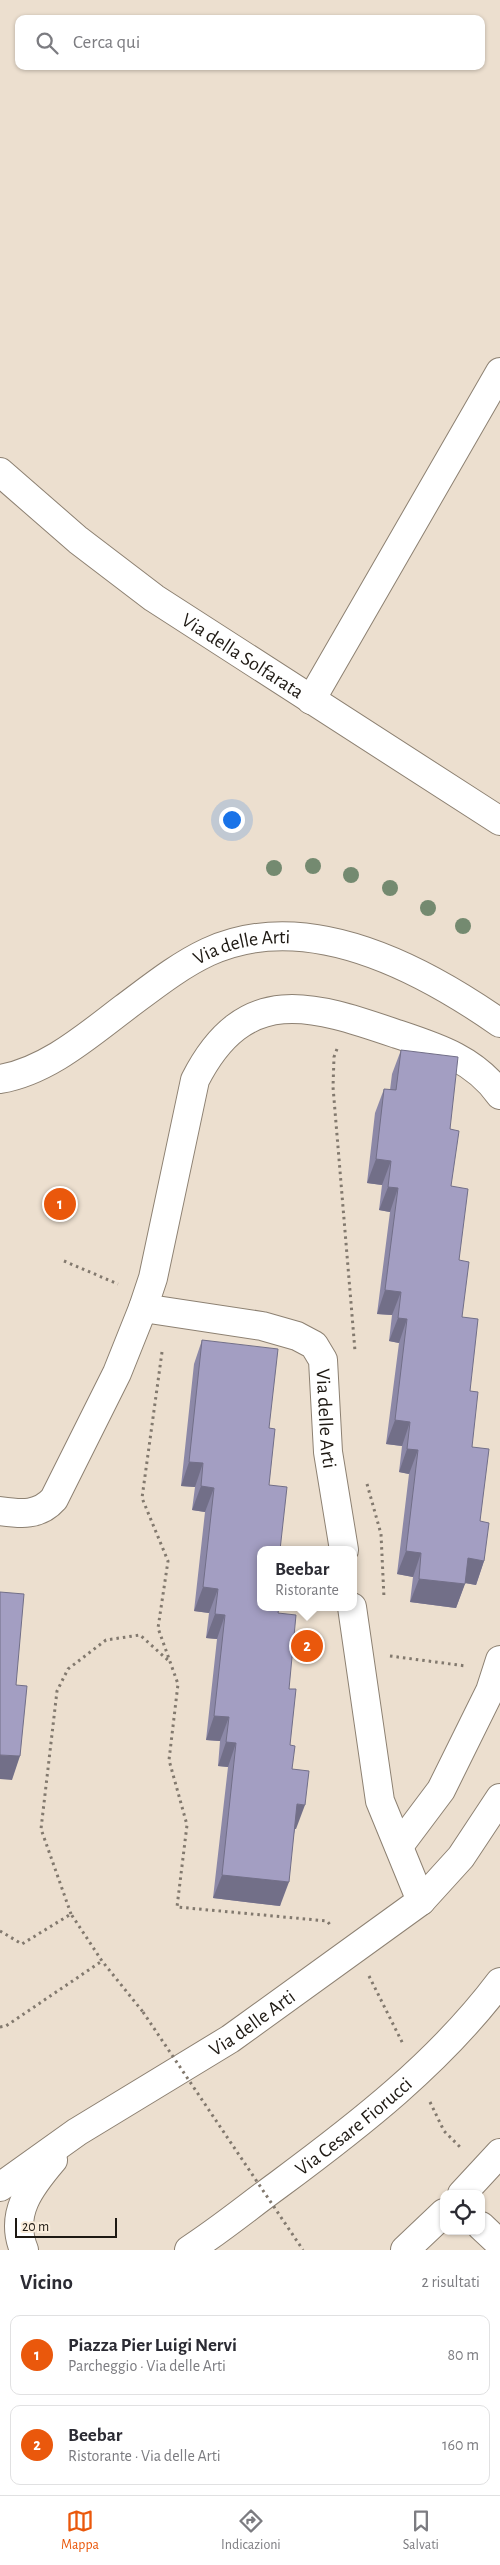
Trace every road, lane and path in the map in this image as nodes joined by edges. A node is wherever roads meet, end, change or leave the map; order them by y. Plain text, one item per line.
1 (500, 372) edge
2 (0, 472) edge
3 (311, 700) junction
4 (500, 821) edge
5 (348, 1018) junction
6 (500, 1023) edge
7 (0, 1079) edge
8 (500, 1094) edge
9 (64, 1261) dead end
10 (152, 1305) junction
11 (355, 1354) dead end
12 (365, 1475) dead end
13 (0, 1511) edge
14 (343, 1546) edge
15 (384, 1600) dead end
16 (353, 1611) edge
17 (171, 1662) junction
18 (387, 1662) dead end
19 (498, 1665) edge
20 (500, 1798) edge
21 (399, 1846) junction
22 (421, 1902) junction
23 (71, 1914) junction
24 (0, 1931) edge
25 (352, 1951) junction
26 (102, 1961) junction
27 (500, 1982) edge
28 (0, 2027) edge
29 (182, 2069) junction
30 (417, 2074) junction
31 (76, 2132) junction
32 (493, 2162) edge
33 (0, 2186) edge
34 (466, 2190) edge
35 (440, 2216) edge
36 (191, 2249) edge
37 (24, 2250) edge
38 (303, 2250) edge
39 (405, 2250) edge

1 - 3 street
2 - 3 street, Via della Solfarata
3 - 4 street, Via della Solfarata
5 - 8 street
5 - 10 street
5 - 11 path
6 - 7 street, Via delle Arti
9 - 10 path
10 - 13 street
10 - 14 street, Via delle Arti
10 - 17 path
12 - 15 path
16 - 21 street
17 - 23 path
17 - 25 path
18 - 19 path
19 - 21 street
20 - 22 street, Via delle Arti
21 - 22 street
22 - 25 street, Via delle Arti
23 - 24 path
23 - 26 path
25 - 29 street, Via delle Arti
25 - 30 path
26 - 28 path
26 - 29 path, bridge
27 - 30 street, Via Cesare Fiorucci
29 - 31 street, Via delle Arti
29 - 38 path, bridge
30 - 32 path
30 - 36 street, Via Cesare Fiorucci
31 - 33 street, Via delle Arti
31 - 37 street
32 - 34 street
35 - 39 street

